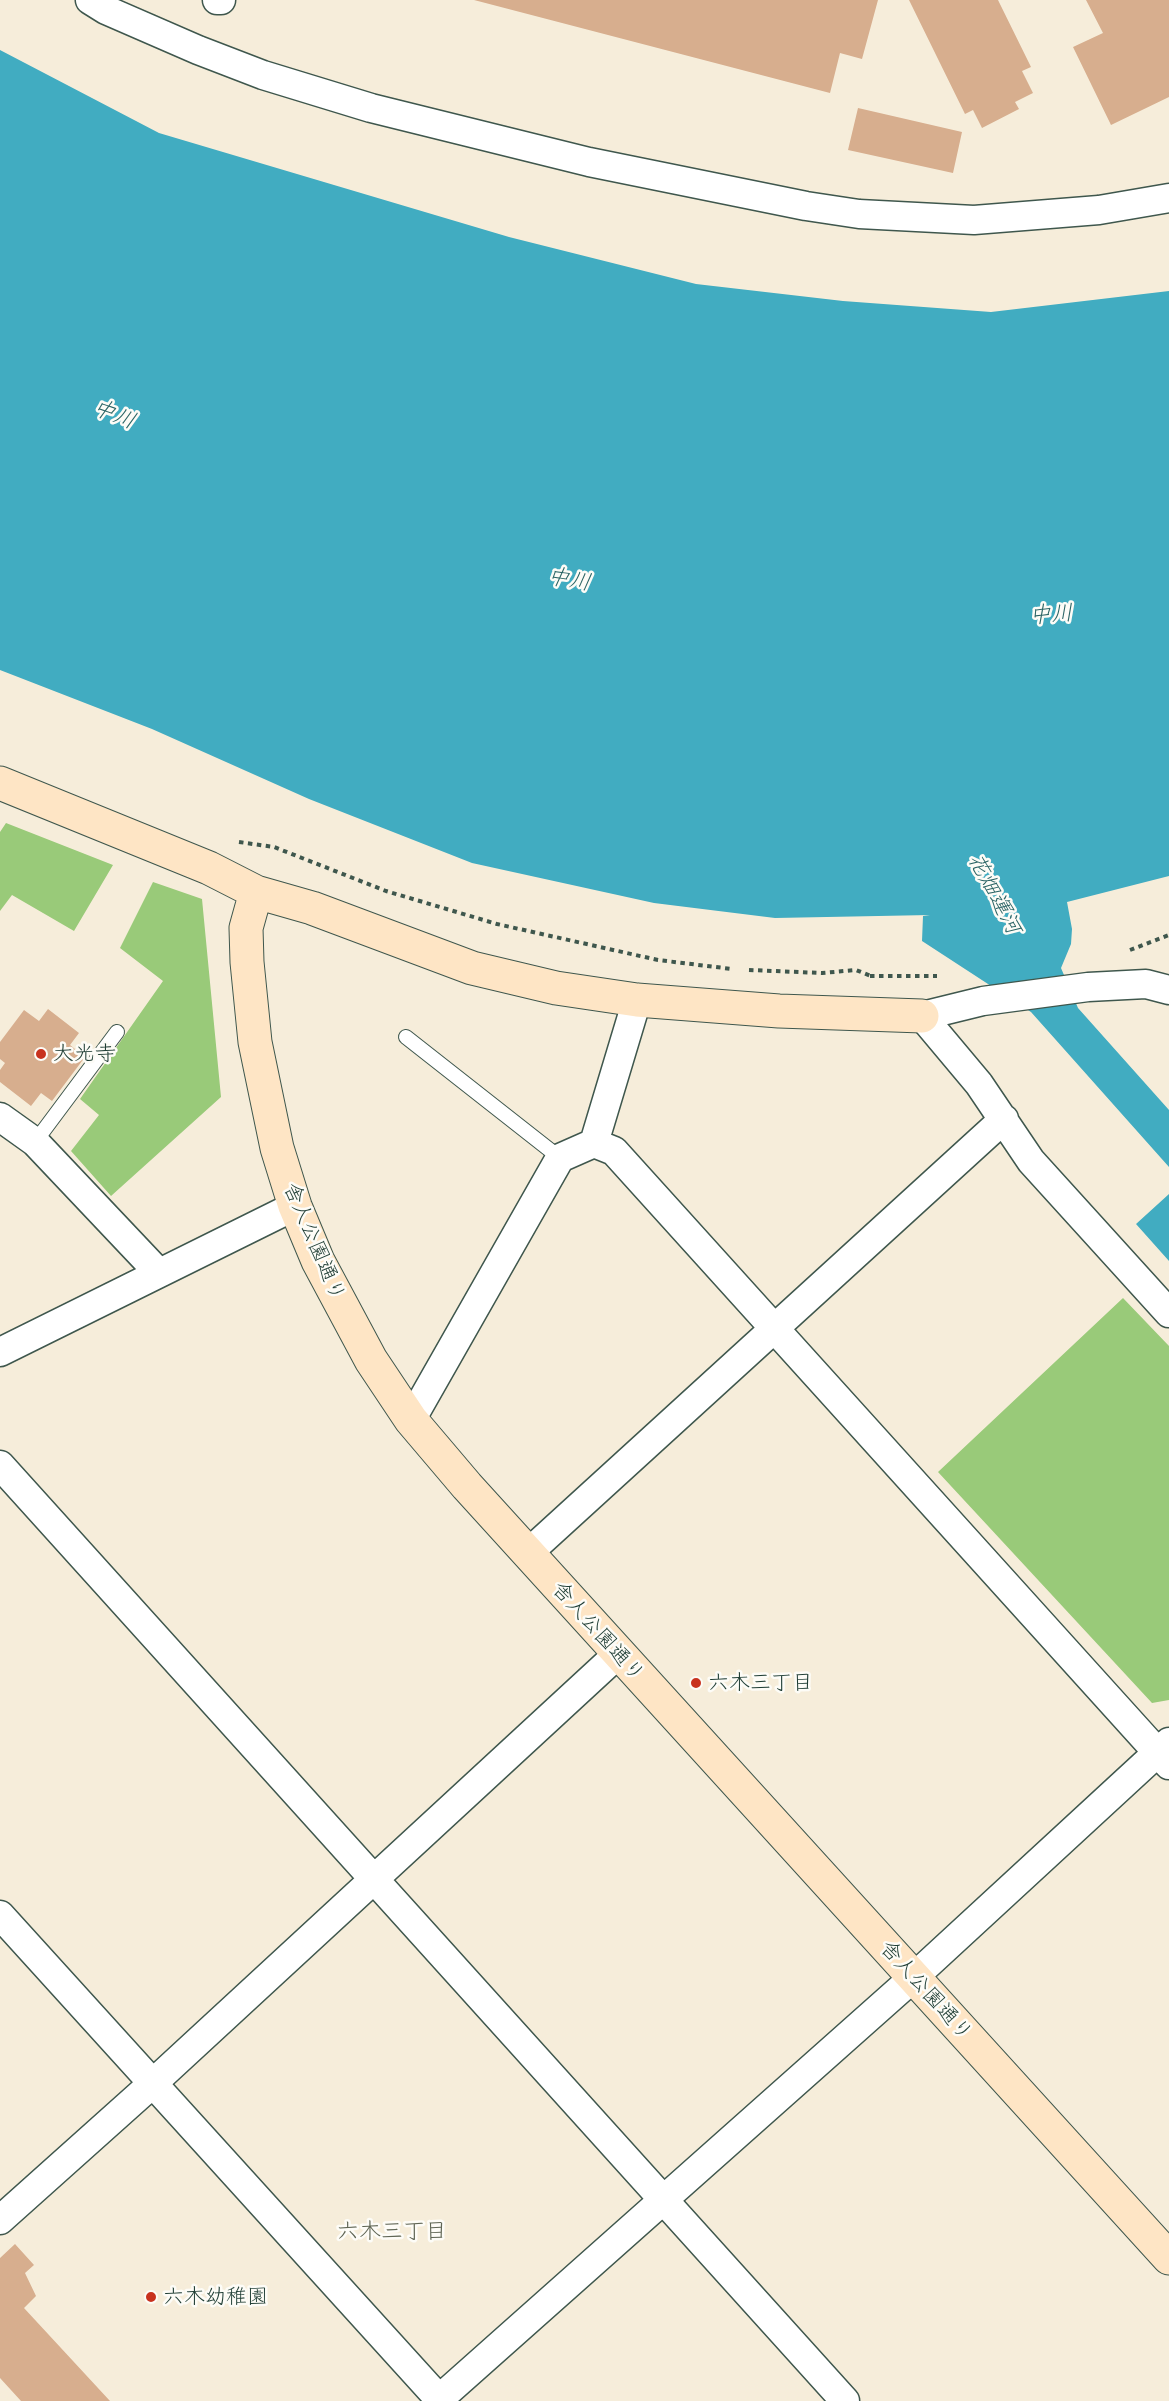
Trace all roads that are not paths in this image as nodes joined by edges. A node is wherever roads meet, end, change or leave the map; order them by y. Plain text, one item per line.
1 (90, 0) edge
2 (1169, 198) edge
3 (0, 783) edge
4 (256, 892) junction
5 (1169, 990) edge
6 (637, 1000) junction
7 (922, 1016) junction
8 (117, 1032) dead end
9 (406, 1037) dead end
10 (0, 1117) edge
11 (1004, 1119) junction
12 (35, 1142) junction
13 (594, 1143) junction
14 (560, 1158) junction
15 (295, 1206) junction
16 (158, 1272) junction
17 (1169, 1313) edge
18 (776, 1327) junction
19 (0, 1352) edge
20 (411, 1420) junction
21 (0, 1465) edge
22 (527, 1554) junction
23 (618, 1654) junction
24 (1165, 1753) edge
25 (374, 1881) junction
26 (0, 1915) edge
27 (914, 1977) junction
28 (152, 2084) junction
29 (663, 2200) junction
30 (0, 2220) edge
31 (1169, 2258) edge
32 (439, 2400) edge
33 (845, 2401) edge

1 - 2 street
3 - 4 street
4 - 6 street
4 - 15 street, 舎人公園通り
5 - 7 street
6 - 7 street
6 - 13 street
7 - 11 street
8 - 12 lane
9 - 14 lane
10 - 12 street
11 - 17 street
11 - 18 street
12 - 16 street
13 - 14 street
13 - 18 street
14 - 20 street
15 - 16 street
15 - 20 street, 舎人公園通り
16 - 19 street
18 - 22 street
18 - 24 street
20 - 22 street, 舎人公園通り
21 - 25 street
22 - 23 street, 舎人公園通り
23 - 25 street
23 - 27 street, 舎人公園通り
24 - 27 street
25 - 28 street
25 - 29 street
26 - 28 street
27 - 29 street
27 - 31 street, 舎人公園通り
28 - 30 street
28 - 32 street
29 - 32 street
29 - 33 street

